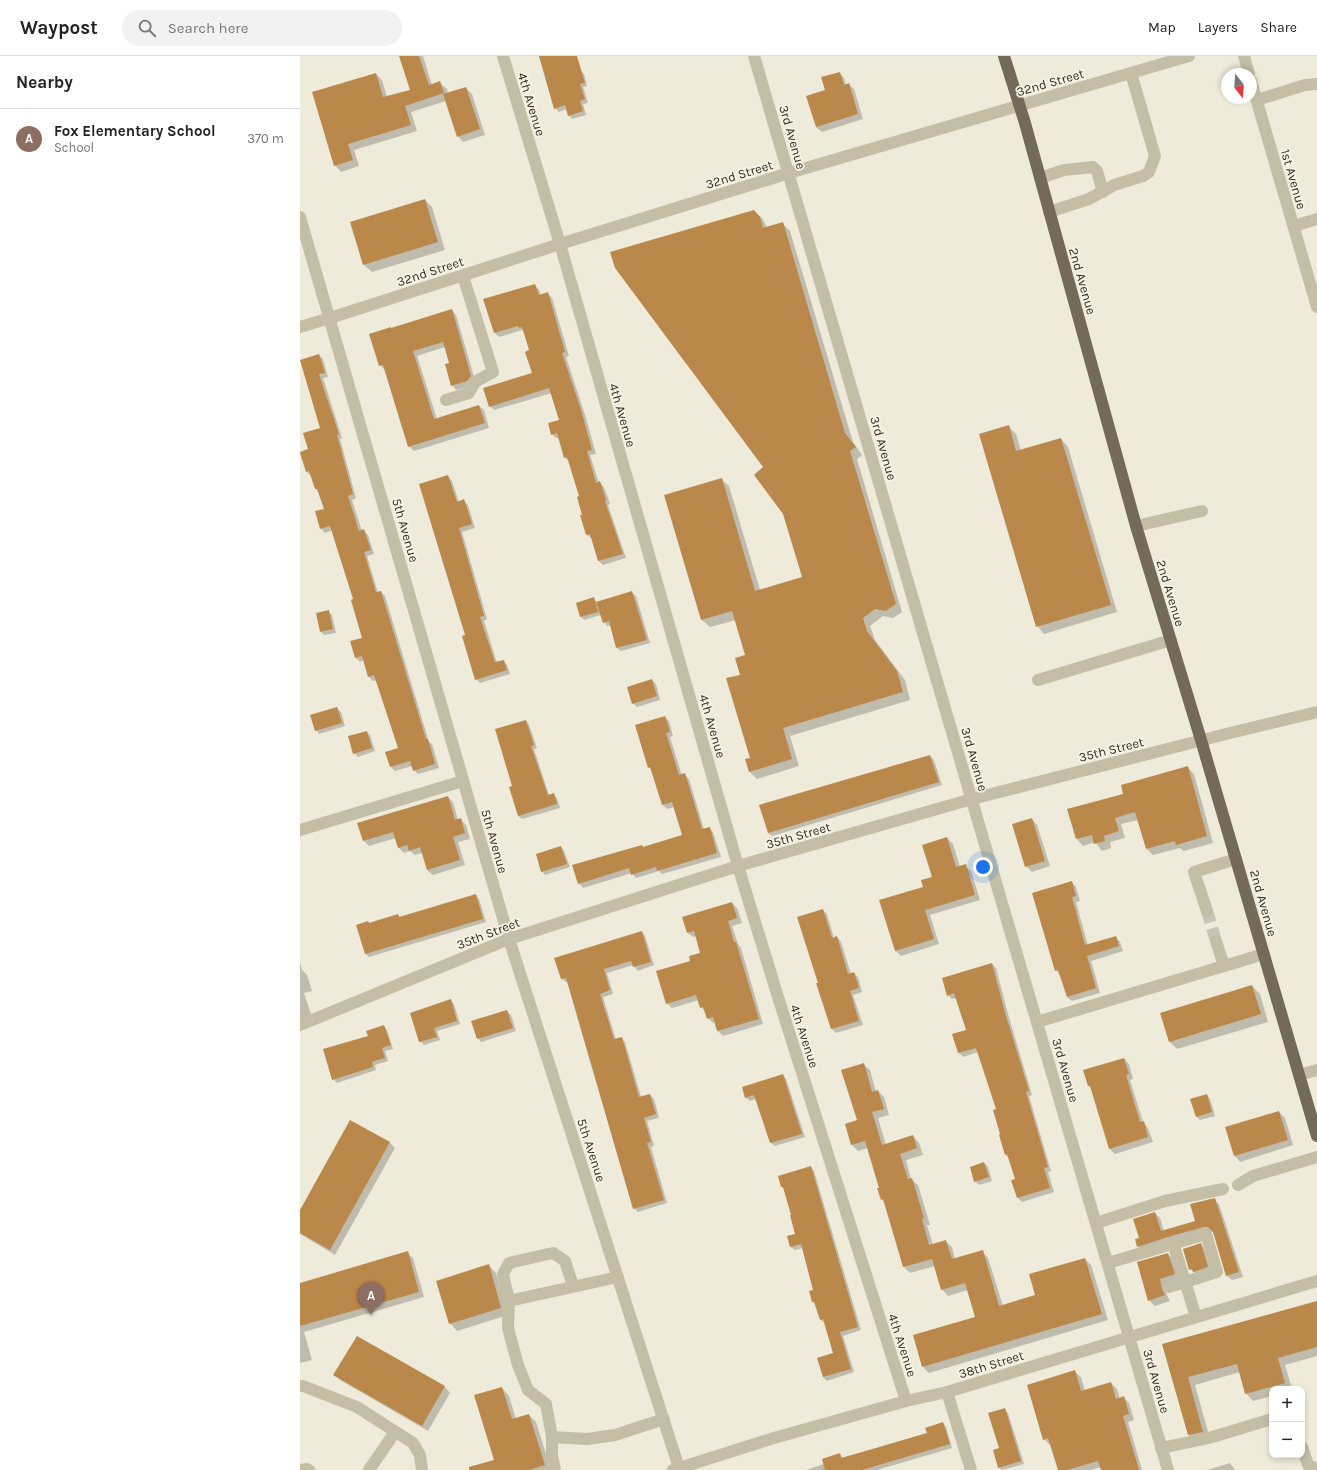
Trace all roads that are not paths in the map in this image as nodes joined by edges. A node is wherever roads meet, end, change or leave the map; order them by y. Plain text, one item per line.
1 (503, 56) edge
2 (754, 56) edge
3 (1004, 56) edge
4 (1189, 56) edge
5 (1244, 56) edge
6 (1247, 68) edge
7 (1131, 73) junction
8 (1317, 84) edge
9 (1257, 100) joint
10 (1020, 106) junction
11 (789, 173) junction
12 (1040, 178) junction
13 (1103, 192) junction
14 (1049, 212) junction
15 (300, 217) edge
16 (1317, 219) edge
17 (1294, 226) junction
18 (560, 244) junction
19 (463, 276) junction
20 (1317, 307) edge
21 (330, 318) junction
22 (300, 327) edge
23 (446, 400) dead end
24 (1202, 511) dead end
25 (1136, 526) junction
26 (1171, 640) junction
27 (1038, 680) dead end
28 (1317, 712) edge
29 (1201, 740) junction
30 (463, 781) junction
31 (972, 799) junction
32 (300, 830) edge
33 (1236, 859) junction
34 (738, 866) junction
35 (1207, 911) tunnel mouth
36 (509, 939) junction
37 (1216, 940) tunnel mouth
38 (1264, 954) junction
39 (1224, 966) junction
40 (1037, 1022) junction
41 (300, 1025) edge
42 (1317, 1070) edge
43 (1299, 1075) junction
44 (1317, 1136) edge
45 (1317, 1157) edge
46 (1238, 1184) dead end
47 (1223, 1189) dead end
48 (1096, 1223) junction
49 (1173, 1243) junction
50 (1108, 1263) junction
51 (618, 1277) junction
52 (1317, 1281) edge
53 (1186, 1282) junction
54 (573, 1286) junction
55 (1169, 1287) dead end
56 (509, 1301) junction
57 (1196, 1317) junction
58 (1130, 1337) junction
59 (300, 1386) edge
60 (947, 1392) junction
61 (906, 1401) junction
62 (664, 1419) junction
63 (1269, 1420) edge
64 (395, 1432) junction
65 (552, 1437) junction
66 (1162, 1448) junction
67 (1305, 1456) edge
68 (676, 1469) edge
69 (1317, 1469) edge
70 (301, 1470) edge
71 (309, 1470) edge
72 (369, 1470) edge
73 (422, 1470) edge
74 (555, 1470) edge
75 (971, 1470) edge
76 (1168, 1470) edge

1 - 18 street, 4th Avenue
2 - 11 street, 3rd Avenue
3 - 10 main road, 2nd Avenue
4 - 7 street, 32nd Street
5 - 6 street
7 - 10 street, 32nd Street
7 - 13 street
8 - 9 street
9 - 17 street, 1st Avenue
10 - 11 street, 32nd Street
10 - 12 main road, 2nd Avenue
11 - 18 street, 32nd Street
11 - 31 street, 3rd Avenue
12 - 13 street
12 - 14 main road, 2nd Avenue
13 - 14 street
14 - 25 main road, 2nd Avenue
15 - 21 street, 5th Avenue
16 - 17 street
17 - 20 street, 1st Avenue
18 - 19 street, 32nd Street
18 - 34 street, 4th Avenue
19 - 21 street, 32nd Street
19 - 23 street
21 - 22 street, 32nd Street
21 - 30 street, 5th Avenue
24 - 25 street
25 - 26 main road, 2nd Avenue
26 - 27 street
26 - 29 main road, 2nd Avenue
28 - 29 street, 35th Street
29 - 31 street, 35th Street
29 - 33 main road, 2nd Avenue
30 - 32 street
30 - 36 street, 5th Avenue
31 - 34 street, 35th Street
31 - 40 street, 3rd Avenue
33 - 35 street
33 - 38 main road, 2nd Avenue
34 - 36 street, 35th Street
34 - 61 street, 4th Avenue
36 - 41 street, 35th Street
36 - 51 street, 5th Avenue
37 - 39 street
38 - 39 street
38 - 43 main road, 2nd Avenue
39 - 40 street
40 - 48 street, 3rd Avenue
42 - 43 street
43 - 44 main road, 2nd Avenue
45 - 46 street
47 - 48 street
48 - 50 street, 3rd Avenue
49 - 50 street
49 - 53 street
49 - 53 street
50 - 58 street, 3rd Avenue
51 - 54 street
51 - 62 street, 5th Avenue
52 - 57 street, 38th Street
53 - 55 street
53 - 57 street
54 - 56 street
54 - 56 street
56 - 65 street
57 - 58 street, 38th Street
58 - 60 street, 38th Street
58 - 66 street, 3rd Avenue
59 - 64 street
60 - 61 street, 38th Street
60 - 75 street
61 - 68 street, 38th Street
62 - 65 street
62 - 68 street, 5th Avenue
63 - 66 street
64 - 72 street
64 - 73 street
65 - 74 street
66 - 76 street, 3rd Avenue
67 - 69 street
70 - 71 street

